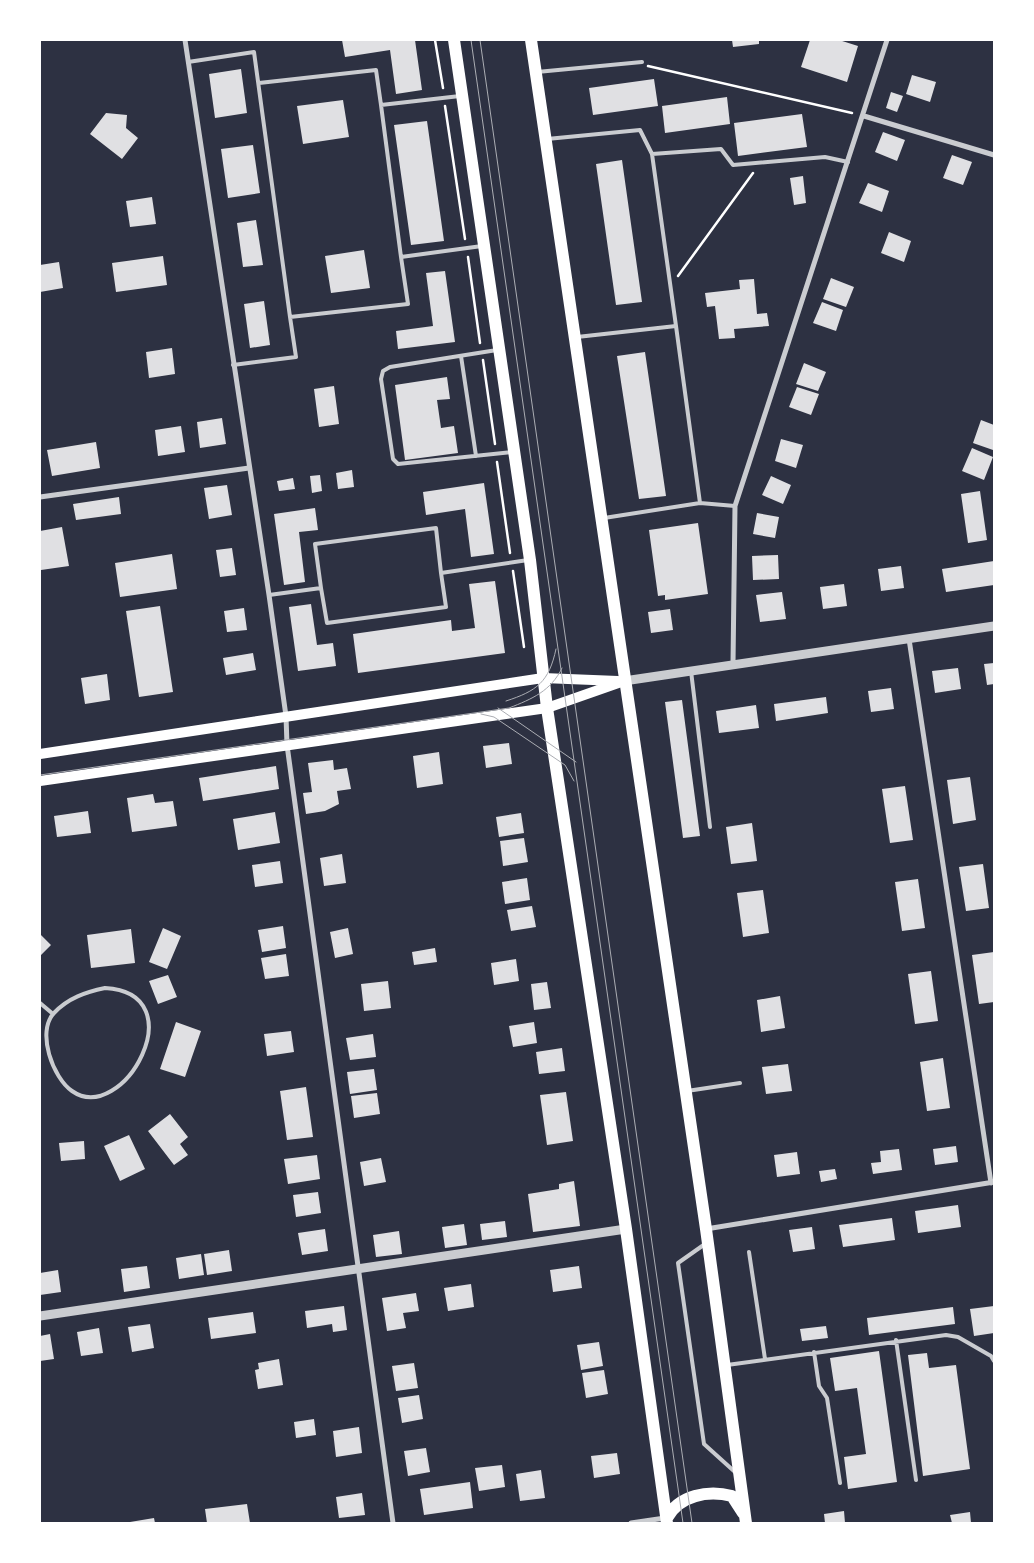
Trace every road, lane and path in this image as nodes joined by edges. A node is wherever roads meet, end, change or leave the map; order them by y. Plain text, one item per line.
1 (185, 40) edge
2 (454, 40) edge
3 (532, 40) edge
4 (887, 40) edge
5 (188, 62) junction
6 (642, 62) joint
7 (536, 72) junction
8 (259, 83) junction
9 (462, 96) junction
10 (381, 105) junction
11 (864, 116) junction
12 (546, 139) junction
13 (652, 154) junction
14 (994, 155) edge
15 (762, 162) junction
16 (848, 162) junction
17 (484, 246) junction
18 (401, 257) junction
19 (670, 286) junction
20 (290, 317) junction
21 (676, 326) junction
22 (575, 338) junction
23 (499, 350) junction
24 (461, 356) junction
25 (233, 365) junction
26 (514, 452) junction
27 (476, 456) junction
28 (249, 468) junction
29 (40, 497) edge
30 (700, 503) junction
31 (736, 506) junction
32 (601, 518) junction
33 (530, 560) junction
34 (441, 573) junction
35 (321, 588) junction
36 (269, 595) junction
37 (994, 626) edge
38 (909, 639) junction
39 (733, 664) junction
40 (691, 671) junction
41 (543, 678) junction
42 (624, 681) junction
43 (547, 708) junction
44 (286, 716) junction
45 (287, 745) junction
46 (40, 754) edge
47 (40, 781) edge
48 (710, 827) dead end
49 (40, 1003) edge
50 (53, 1014) junction
51 (740, 1083) dead end
52 (685, 1091) junction
53 (992, 1183) edge
54 (626, 1229) junction
55 (706, 1229) junction
56 (707, 1243) junction
57 (749, 1252) dead end
58 (360, 1270) junction
59 (40, 1316) edge
60 (896, 1340) junction
61 (814, 1352) junction
62 (765, 1359) junction
63 (994, 1361) edge
64 (724, 1366) junction
65 (740, 1475) junction
66 (916, 1480) dead end
67 (840, 1483) dead end
68 (667, 1520) edge
69 (746, 1520) edge
70 (393, 1523) edge
71 (631, 1523) edge

1 - 5 street
2 - 9 main road
3 - 7 main road
4 - 11 street
5 - 8 lane
5 - 25 street
6 - 7 lane
6 - 11 path
7 - 12 main road
8 - 10 lane
8 - 20 lane
9 - 10 lane
9 - 17 main road
10 - 18 lane
11 - 14 street
11 - 16 street
12 - 13 lane
12 - 22 main road
13 - 15 lane
13 - 19 lane
15 - 16 lane
15 - 19 path
16 - 31 street
17 - 18 lane
17 - 23 main road
18 - 20 lane
19 - 21 lane
20 - 25 lane
21 - 22 lane
21 - 30 lane
22 - 32 main road
23 - 24 lane
23 - 26 main road
24 - 27 lane
24 - 27 lane
25 - 28 street
26 - 27 lane
26 - 33 main road
28 - 29 street
28 - 36 street
30 - 31 lane
30 - 32 lane
31 - 39 street
32 - 42 main road
33 - 34 lane
33 - 41 main road
34 - 35 lane
34 - 35 lane
35 - 36 lane
36 - 44 street
37 - 38 street
38 - 39 street
38 - 53 street
39 - 40 street
40 - 42 street
40 - 48 lane
41 - 42 main road
41 - 43 main road
41 - 44 main road
42 - 43 main road
42 - 52 main road
43 - 45 main road
43 - 54 main road
44 - 45 street
44 - 46 main road
45 - 47 main road
45 - 58 street
49 - 50 lane
50 - 50 lane
51 - 52 lane
52 - 55 main road
53 - 55 street
54 - 58 street
54 - 68 main road
55 - 56 main road
56 - 64 main road
56 - 65 lane
57 - 62 lane
58 - 59 street
58 - 70 street
60 - 61 lane
60 - 63 lane
60 - 66 lane
61 - 62 lane
61 - 67 lane
62 - 64 lane
64 - 65 main road
65 - 69 main road
68 - 69 main road
68 - 71 street

